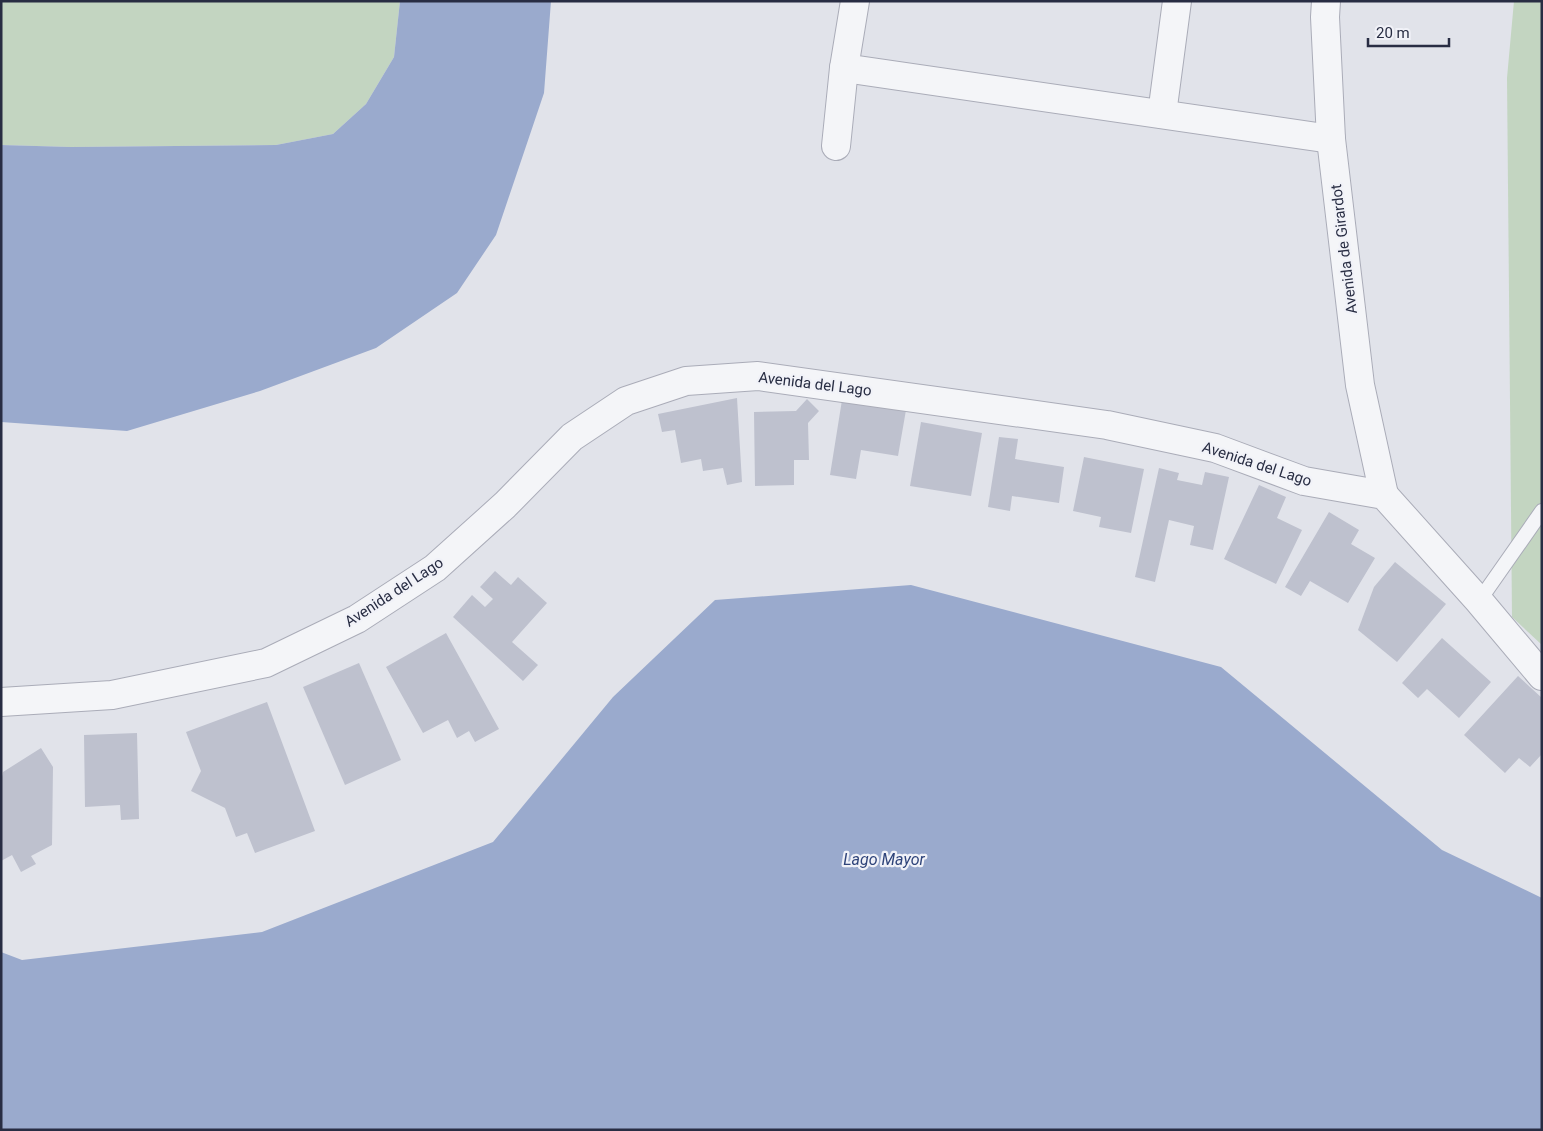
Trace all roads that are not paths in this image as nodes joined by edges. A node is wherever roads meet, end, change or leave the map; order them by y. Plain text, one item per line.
1 (855, 1) edge
2 (1177, 1) edge
3 (1326, 1) edge
4 (844, 68) junction
5 (1162, 114) junction
6 (1331, 139) junction
7 (836, 146) dead end
8 (1384, 495) junction
9 (1542, 511) edge
10 (1479, 601) junction
11 (1542, 676) edge
12 (1, 702) edge

1 - 4 street
2 - 5 street
3 - 6 street, Avenida de Girardot
4 - 5 street
4 - 7 street
5 - 6 street
6 - 8 street, Avenida de Girardot
8 - 10 street
8 - 12 street, Avenida del Lago
9 - 10 lane
10 - 11 street

